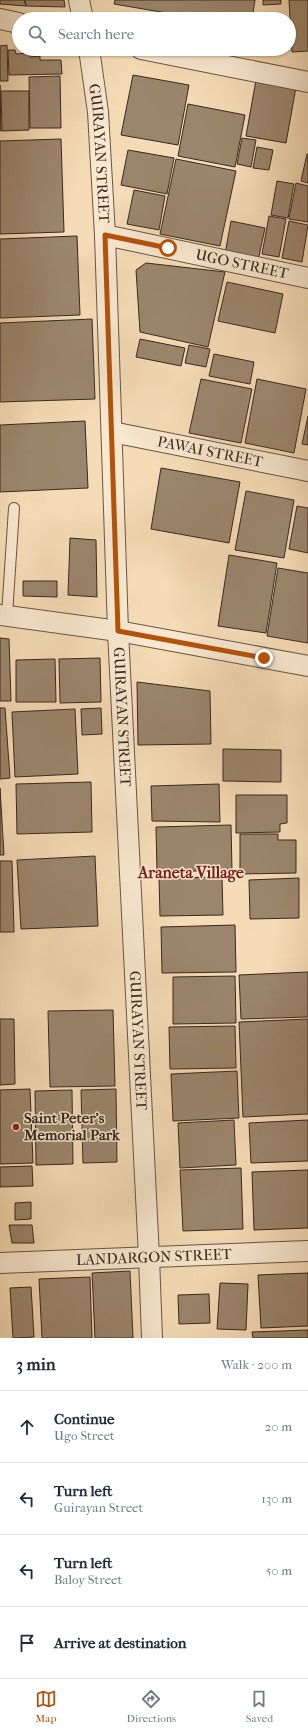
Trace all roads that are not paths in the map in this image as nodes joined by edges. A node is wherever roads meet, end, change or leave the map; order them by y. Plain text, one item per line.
1 (79, 0) edge
2 (82, 12) edge
3 (0, 19) edge
4 (12, 22) edge
5 (90, 56) edge
6 (176, 56) edge
7 (308, 82) edge
8 (105, 235) junction
9 (308, 278) edge
10 (112, 432) junction
11 (308, 471) edge
12 (14, 508) dead end
13 (4, 615) edge
14 (118, 631) junction
15 (308, 666) edge
16 (308, 1251) edge
17 (149, 1257) junction
18 (0, 1264) edge
19 (152, 1338) edge

1 - 2 street
3 - 4 street
5 - 8 street, GUIRAYAN STREET
6 - 7 street
8 - 9 street, UGO STREET
8 - 10 street, GUIRAYAN STREET
10 - 11 street, PAWAI STREET
10 - 14 street, GUIRAYAN STREET
12 - 13 lane
13 - 14 street
14 - 15 street
14 - 17 street, GUIRAYAN STREET
16 - 17 street, LANDARGON STREET
17 - 18 street, LANDARGON STREET
17 - 19 street, GUIRAYAN STREET

